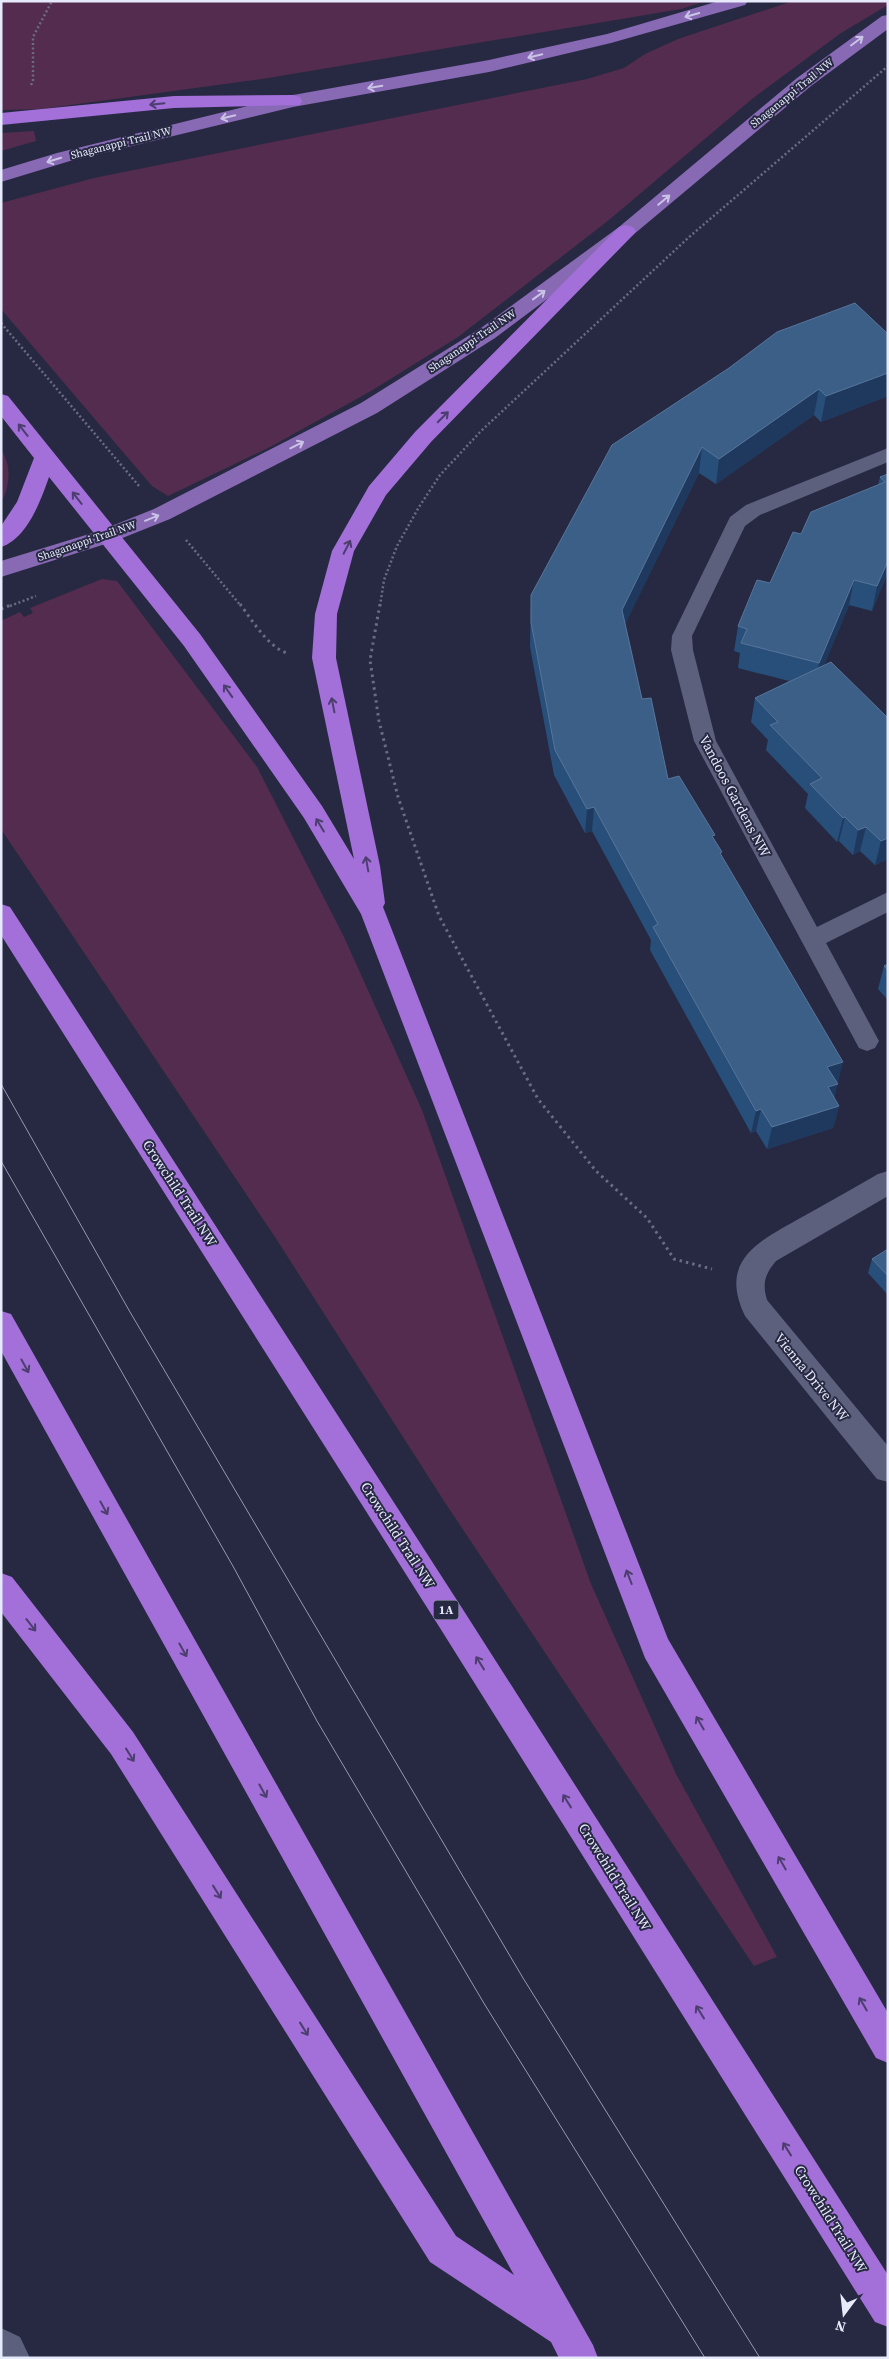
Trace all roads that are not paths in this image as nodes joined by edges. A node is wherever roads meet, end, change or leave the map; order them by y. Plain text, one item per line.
1 (739, 1) edge
2 (888, 20) edge
3 (293, 101) junction
4 (1, 119) edge
5 (1, 176) edge
6 (626, 231) junction
7 (1, 401) edge
8 (888, 454) edge
9 (45, 458) junction
10 (107, 536) junction
11 (1, 538) edge
12 (1, 569) edge
13 (888, 901) edge
14 (373, 912) junction
15 (1, 914) edge
16 (812, 940) junction
17 (867, 1041) dead end
18 (888, 1182) edge
19 (1, 1323) edge
20 (888, 1470) edge
21 (1, 1587) edge
22 (888, 2046) edge
23 (888, 2309) edge
24 (562, 2329) junction
25 (1, 2346) edge
26 (12, 2358) edge
27 (580, 2358) edge

1 -> 3 main road, Shaganappi Trail NW
6 -> 2 main road, Shaganappi Trail NW
3 -> 4 highway
3 -> 5 main road, Shaganappi Trail NW
10 -> 6 main road, Shaganappi Trail NW
14 -> 6 highway
9 -> 7 highway
8 - 16 lane, Vandoos Gardens NW
10 -> 9 highway
9 - 11 highway
10 - 12 main road, Shaganappi Trail NW
14 -> 10 highway
13 - 16 lane
22 -> 14 highway
23 -> 15 highway, Crowchild Trail NW / 1A
16 - 17 lane, Vandoos Gardens NW
18 - 20 street, Vienna Drive NW
19 -> 24 highway
21 -> 24 highway
24 - 27 highway
25 - 26 street

